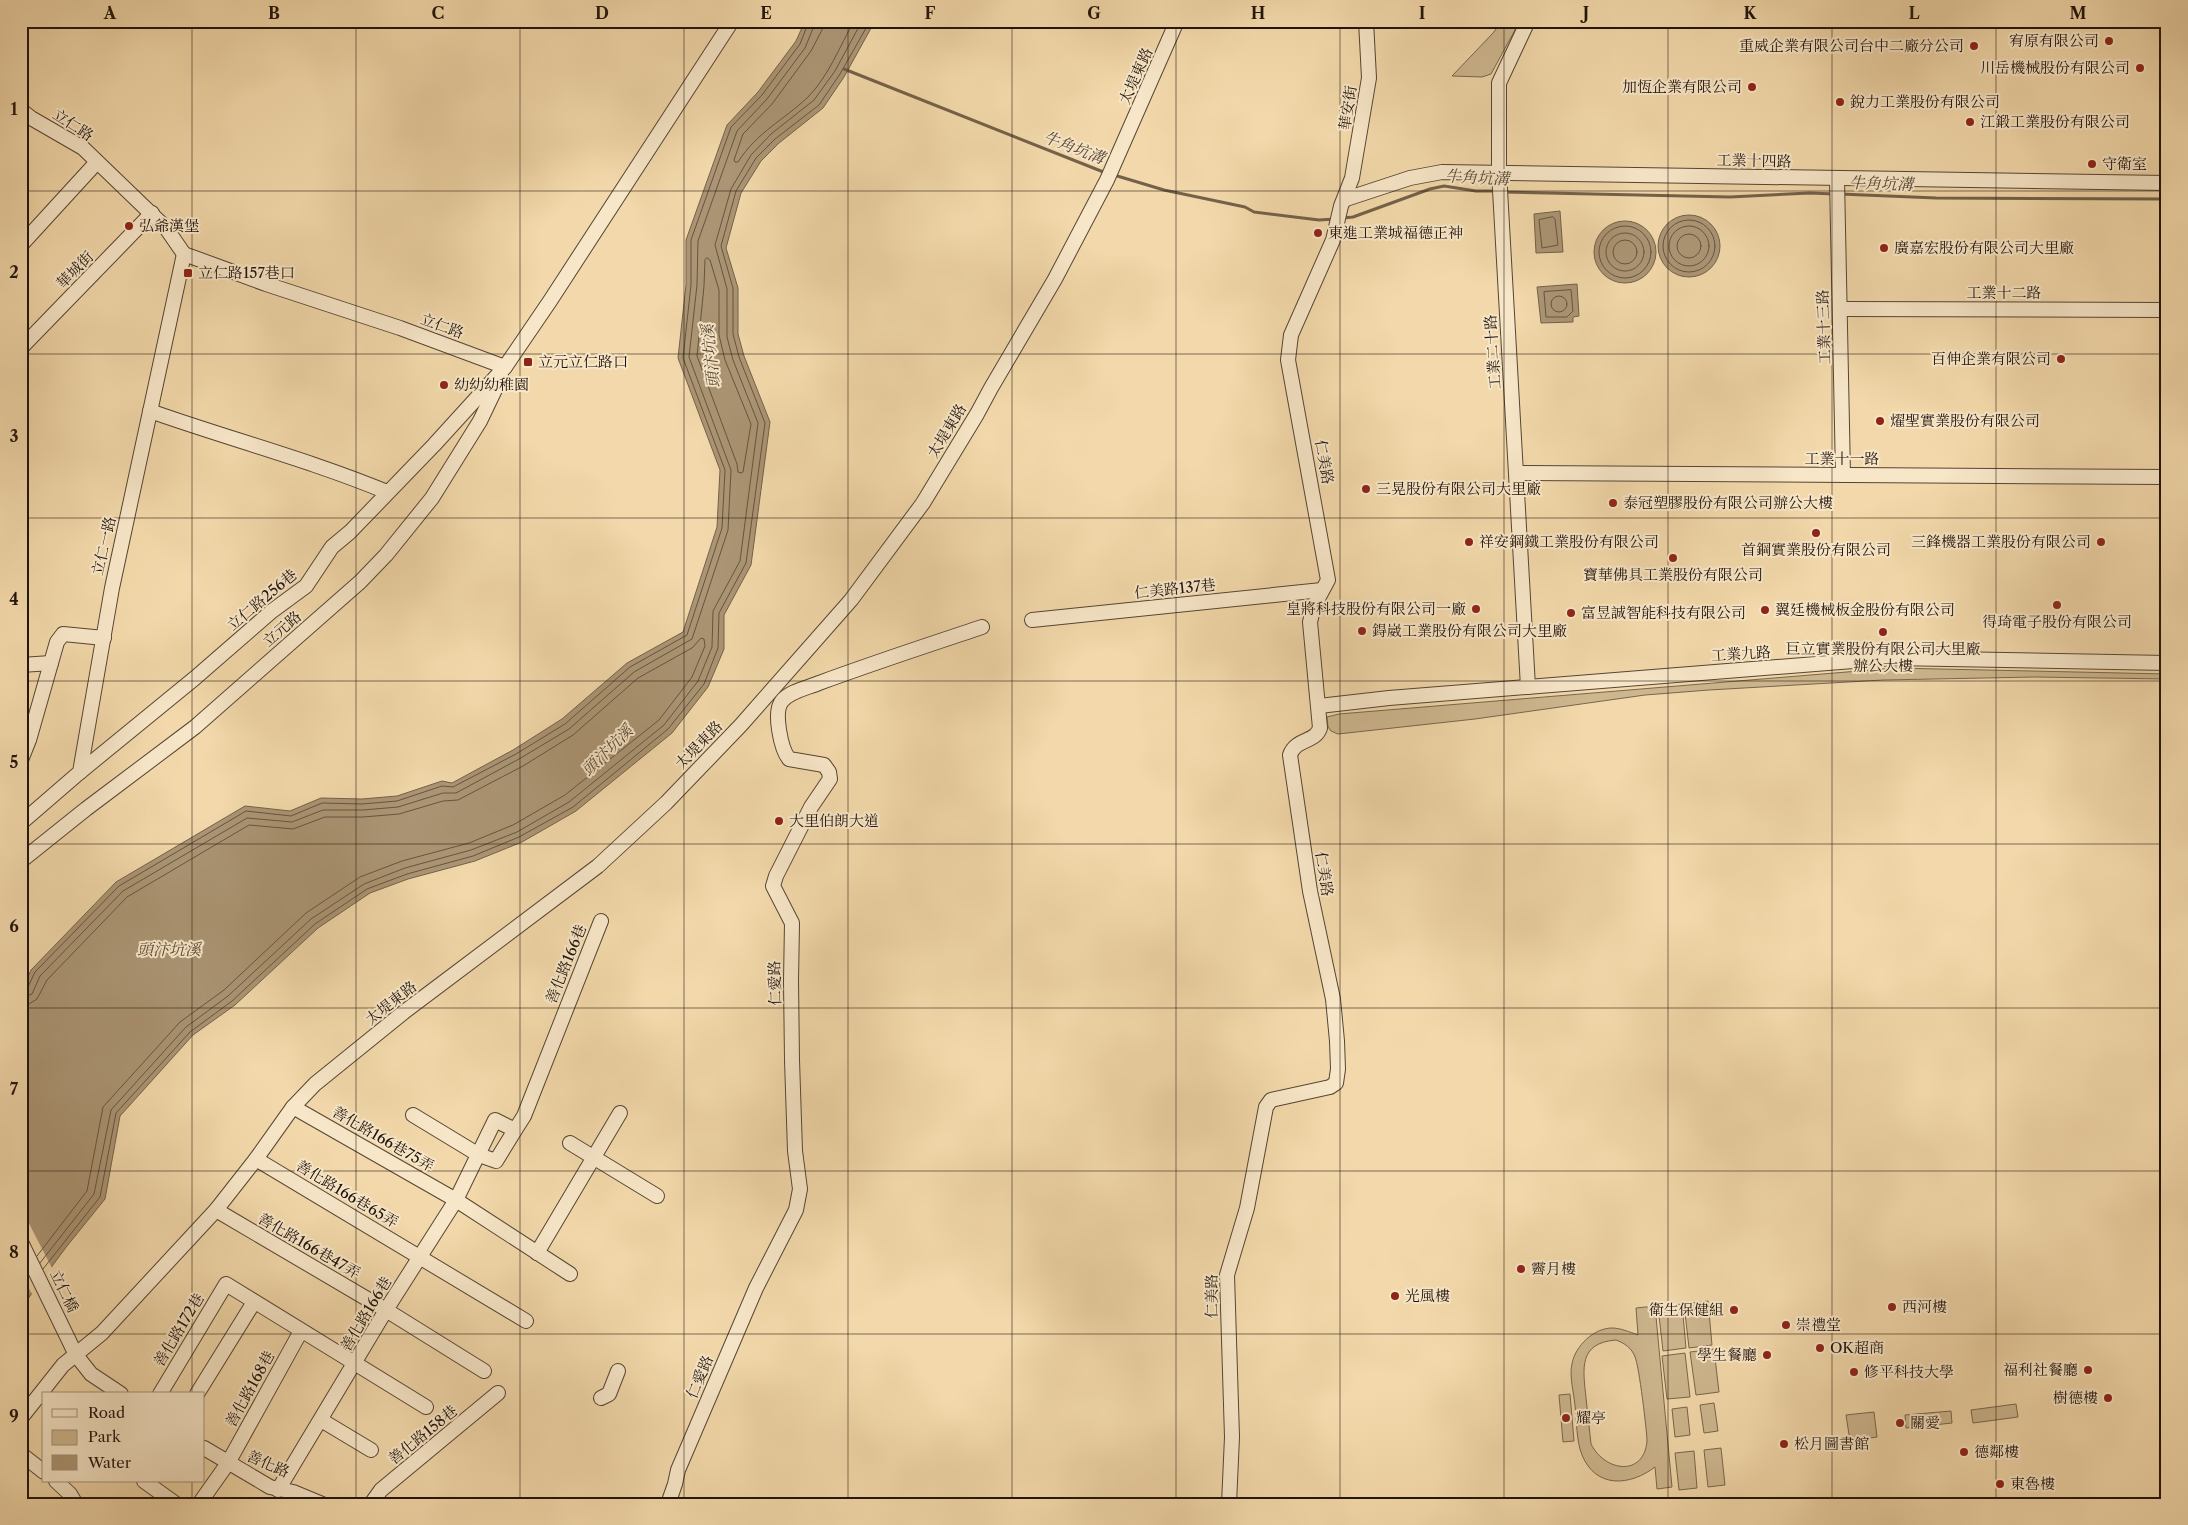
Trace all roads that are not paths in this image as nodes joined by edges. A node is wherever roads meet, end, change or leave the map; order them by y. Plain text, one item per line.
1 (732, 21) edge
2 (1178, 21) edge
3 (1366, 21) edge
4 (1528, 21) edge
5 (21, 110) edge
6 (96, 162) junction
7 (1499, 175) junction
8 (1837, 182) junction
9 (2167, 182) edge
10 (1343, 202) junction
11 (152, 214) junction
12 (1337, 224) joint
13 (21, 245) edge
14 (184, 254) junction
15 (1841, 309) junction
16 (2167, 310) edge
17 (21, 348) edge
18 (505, 367) junction
19 (150, 411) junction
20 (1517, 473) junction
21 (1844, 475) junction
22 (2167, 477) edge
23 (387, 492) junction
24 (1322, 590) junction
25 (1032, 620) dead end
26 (982, 627) dead end
27 (104, 638) junction
28 (51, 663) junction
29 (2167, 664) edge
30 (21, 665) edge
31 (1528, 686) junction
32 (1319, 706) junction
33 (21, 760) edge
34 (80, 772) junction
35 (21, 823) edge
36 (21, 861) edge
37 (601, 920) dead end
38 (293, 1107) junction
39 (620, 1113) dead end
40 (413, 1115) dead end
41 (515, 1130) junction
42 (570, 1143) dead end
43 (478, 1155) junction
44 (594, 1157) junction
45 (256, 1159) junction
46 (657, 1196) dead end
47 (456, 1200) junction
48 (216, 1210) junction
49 (21, 1242) edge
50 (537, 1253) junction
51 (421, 1257) junction
52 (570, 1274) dead end
53 (254, 1302) junction
54 (386, 1310) junction
55 (526, 1321) dead end
56 (301, 1331) junction
57 (76, 1355) junction
58 (355, 1364) junction
59 (484, 1371) dead end
60 (618, 1371) dead end
61 (117, 1392) edge
62 (161, 1392) edge
63 (198, 1392) edge
64 (498, 1394) dead end
65 (601, 1398) dead end
66 (426, 1407) dead end
67 (21, 1418) edge
68 (321, 1420) junction
69 (205, 1449) edge
70 (371, 1450) dead end
71 (21, 1454) edge
72 (228, 1463) junction
73 (42, 1470) edge
74 (57, 1482) edge
75 (145, 1482) edge
76 (278, 1490) junction
77 (76, 1504) edge
78 (176, 1504) edge
79 (199, 1504) edge
80 (322, 1504) edge
81 (371, 1504) edge
82 (668, 1504) edge
83 (1229, 1504) edge

1 - 18 street
2 - 38 street, 太堤東路
3 - 10 street, 華安街
4 - 7 street, 工業二十路
5 - 6 street, 立仁路
6 - 11 street, 立仁路
6 - 13 street
7 - 8 street, 工業十四路
7 - 10 street, 工業十四路
7 - 20 street, 工業二十路
8 - 9 street, 工業十四路
8 - 15 street, 工業十三路
10 - 12 street, 華安街
11 - 14 street, 立仁路
11 - 17 street, 華城街
12 - 24 street, 仁美路
14 - 18 street, 立仁路
14 - 19 street, 立仁一路
15 - 16 street, 工業十二路
15 - 21 street, 工業十三路
18 - 23 street, 立仁路256巷
18 - 36 street, 立元路
19 - 23 street
19 - 27 street, 立仁一路
20 - 21 street, 工業十一路
20 - 31 street, 工業二十路
21 - 22 street, 工業十一路
23 - 34 street, 立仁路256巷
24 - 25 street, 仁美路137巷
24 - 32 street, 仁美路
26 - 82 street, 仁愛路
27 - 28 street
27 - 34 street, 立仁一路
28 - 30 street
28 - 33 street
29 - 31 street, 工業九路
31 - 32 street, 工業九路
32 - 83 street, 仁美路
34 - 35 street
37 - 41 street, 善化路166巷
38 - 45 street, 太堤東路
38 - 47 street, 善化路166巷75弄
39 - 44 street
40 - 43 street
41 - 43 street, 善化路166巷
41 - 43 street, 善化路166巷
42 - 44 street
43 - 47 street, 善化路166巷
44 - 46 street
44 - 50 street
45 - 48 street, 太堤東路
45 - 51 street, 善化路166巷65弄
47 - 50 street, 善化路166巷75弄
47 - 51 street, 善化路166巷
48 - 54 street, 善化路166巷47弄
48 - 57 street, 太堤東路
49 - 57 street, 立仁橋
50 - 52 street, 善化路166巷75弄
51 - 54 street, 善化路166巷
51 - 55 street, 善化路166巷65弄
53 - 56 street
53 - 62 street, 善化路172巷
53 - 63 street
54 - 58 street, 善化路166巷
54 - 59 street, 善化路166巷47弄
56 - 58 street
56 - 72 street, 善化路168巷
57 - 61 street
57 - 67 street, 太堤東路
58 - 66 street
58 - 68 street, 善化路166巷
60 - 65 street
64 - 81 street, 善化路158巷
68 - 70 street
68 - 76 street, 善化路166巷
69 - 72 street, 善化路
71 - 73 street
72 - 76 street, 善化路
72 - 79 street, 善化路168巷
74 - 77 street
75 - 78 street
76 - 80 street, 善化路

